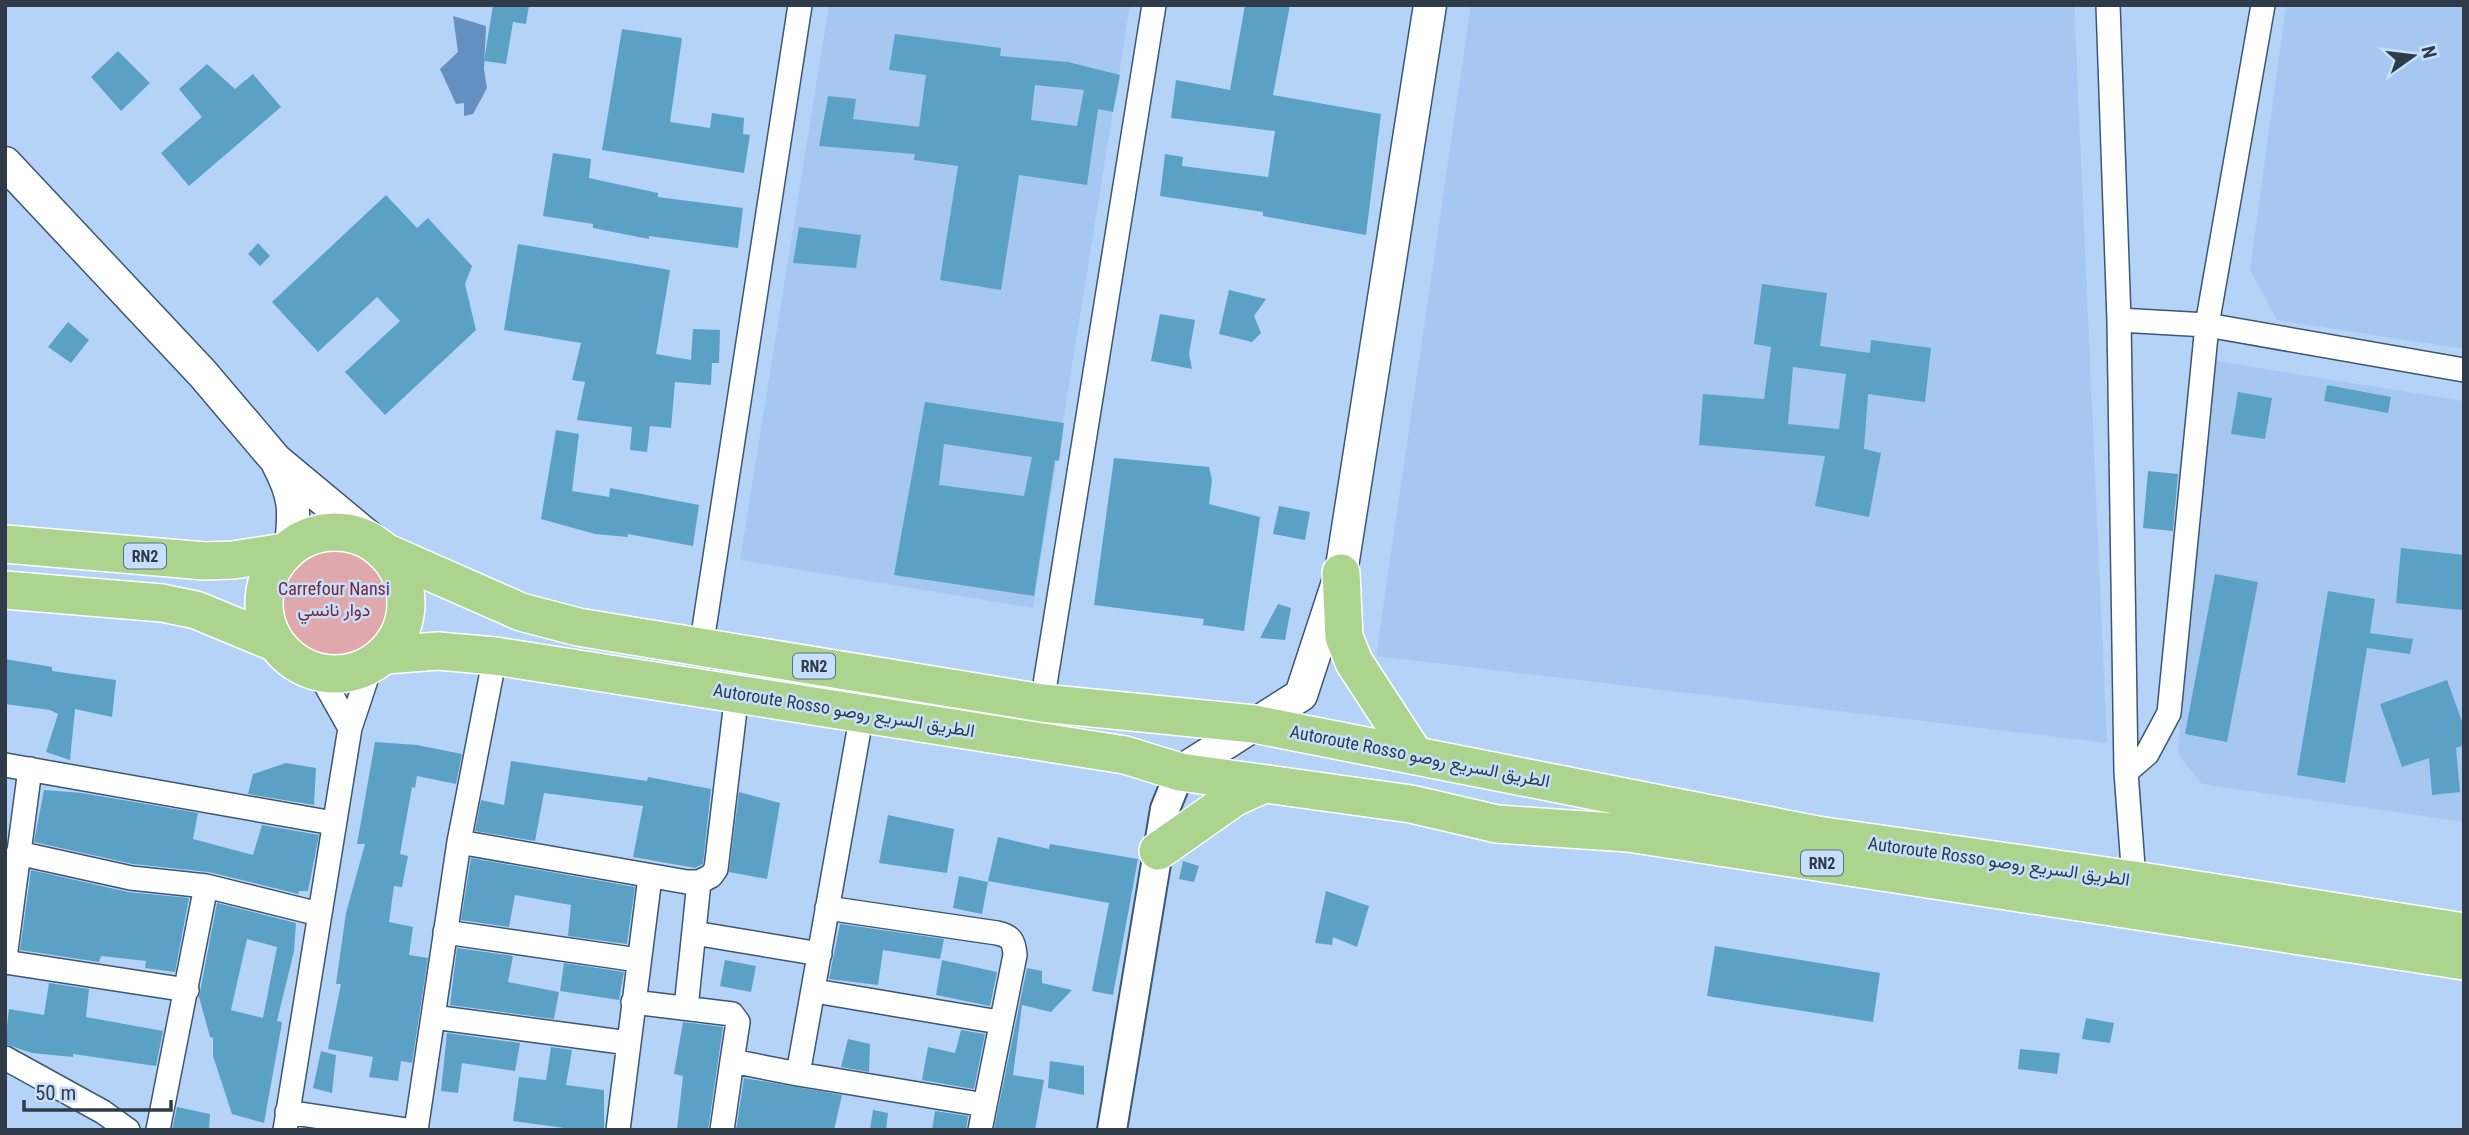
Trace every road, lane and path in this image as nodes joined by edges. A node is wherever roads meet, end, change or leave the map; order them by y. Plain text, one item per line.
1 (800, 5) edge
2 (1154, 5) edge
3 (1430, 5) edge
4 (2108, 5) edge
5 (2263, 5) edge
6 (5, 163) edge
7 (2119, 320) junction
8 (2207, 325) junction
9 (2464, 370) edge
10 (276, 460) junction
11 (5, 544) edge
12 (288, 549) junction
13 (382, 549) junction
14 (1340, 573) junction
15 (5, 590) edge
16 (276, 643) junction
17 (701, 648) junction
18 (495, 656) junction
19 (378, 660) junction
20 (319, 673) junction
21 (737, 693) junction
22 (1042, 703) junction
23 (862, 713) junction
24 (1254, 724) junction
25 (349, 728) junction
26 (1414, 754) junction
27 (5, 765) edge
28 (30, 769) junction
29 (1180, 772) junction
30 (2126, 772) junction
31 (1264, 784) junction
32 (333, 823) junction
33 (459, 842) junction
34 (1158, 851) junction
35 (18, 853) junction
36 (650, 877) junction
37 (2134, 880) junction
38 (699, 882) junction
39 (206, 886) junction
40 (827, 908) junction
41 (319, 914) junction
42 (445, 932) junction
43 (2464, 932) edge
44 (694, 933) junction
45 (820, 954) junction
46 (5, 960) edge
47 (638, 960) junction
48 (2464, 961) edge
49 (187, 990) junction
50 (815, 991) junction
51 (633, 1002) junction
52 (686, 1008) junction
53 (433, 1017) junction
54 (999, 1022) junction
55 (629, 1043) junction
56 (5, 1058) edge
57 (732, 1061) junction
58 (798, 1074) junction
59 (985, 1105) junction
60 (102, 1121) edge
61 (286, 1121) edge
62 (128, 1130) edge
63 (158, 1130) edge
64 (407, 1130) edge
65 (416, 1130) edge
66 (618, 1130) edge
67 (722, 1130) edge
68 (980, 1130) edge
69 (1112, 1130) edge

1 - 17 street
2 - 22 street
3 - 14 main road
4 - 7 street
5 - 8 street
6 - 10 main road
7 - 8 street
7 - 30 street
8 - 9 street
8 - 30 street
10 - 12 main road
10 - 13 main road
11 - 12 highway, RN2
12 - 13 highway
12 - 16 highway
13 - 17 highway, Autoroute Rosso الطريق السريع روصو / RN2
13 - 19 highway
14 - 24 main road
14 - 26 highway
15 - 16 highway
16 - 20 highway
17 - 22 highway, Autoroute Rosso الطريق السريع روصو / RN2
18 - 19 highway, Autoroute Rosso الطريق السريع روصو / RN2
18 - 21 highway, Autoroute Rosso الطريق السريع روصو / RN2
18 - 33 street
19 - 20 highway
19 - 25 street
20 - 25 street
21 - 23 highway, Autoroute Rosso الطريق السريع روصو / RN2
21 - 38 street
22 - 24 highway, Autoroute Rosso الطريق السريع روصو / RN2
23 - 29 highway, Autoroute Rosso الطريق السريع روصو / RN2
23 - 40 street
24 - 26 highway, Autoroute Rosso الطريق السريع روصو / RN2
24 - 29 main road
25 - 32 street
26 - 37 highway, Autoroute Rosso الطريق السريع روصو / RN2
27 - 28 street
28 - 32 street
28 - 35 street
29 - 31 highway, Autoroute Rosso الطريق السريع روصو / RN2
29 - 34 street
30 - 37 street
31 - 34 highway
31 - 48 highway, Autoroute Rosso الطريق السريع روصو / RN2
32 - 41 street
33 - 36 street
33 - 42 street
34 - 69 street
35 - 39 street
35 - 46 street
36 - 38 street
36 - 47 street
37 - 43 highway, Autoroute Rosso الطريق السريع روصو / RN2
38 - 44 street
39 - 41 street
39 - 49 street
40 - 45 street
40 - 54 street
41 - 61 street
42 - 47 street
42 - 53 street
44 - 45 street
44 - 52 street
45 - 50 street
46 - 49 street
47 - 51 street
49 - 63 street
50 - 54 street
50 - 58 street
51 - 52 street
51 - 55 street
52 - 57 street
53 - 55 street
53 - 65 street
54 - 59 street
55 - 66 street
56 - 60 street
57 - 58 street
57 - 67 street
58 - 59 street
59 - 68 street
60 - 62 street
61 - 64 street

